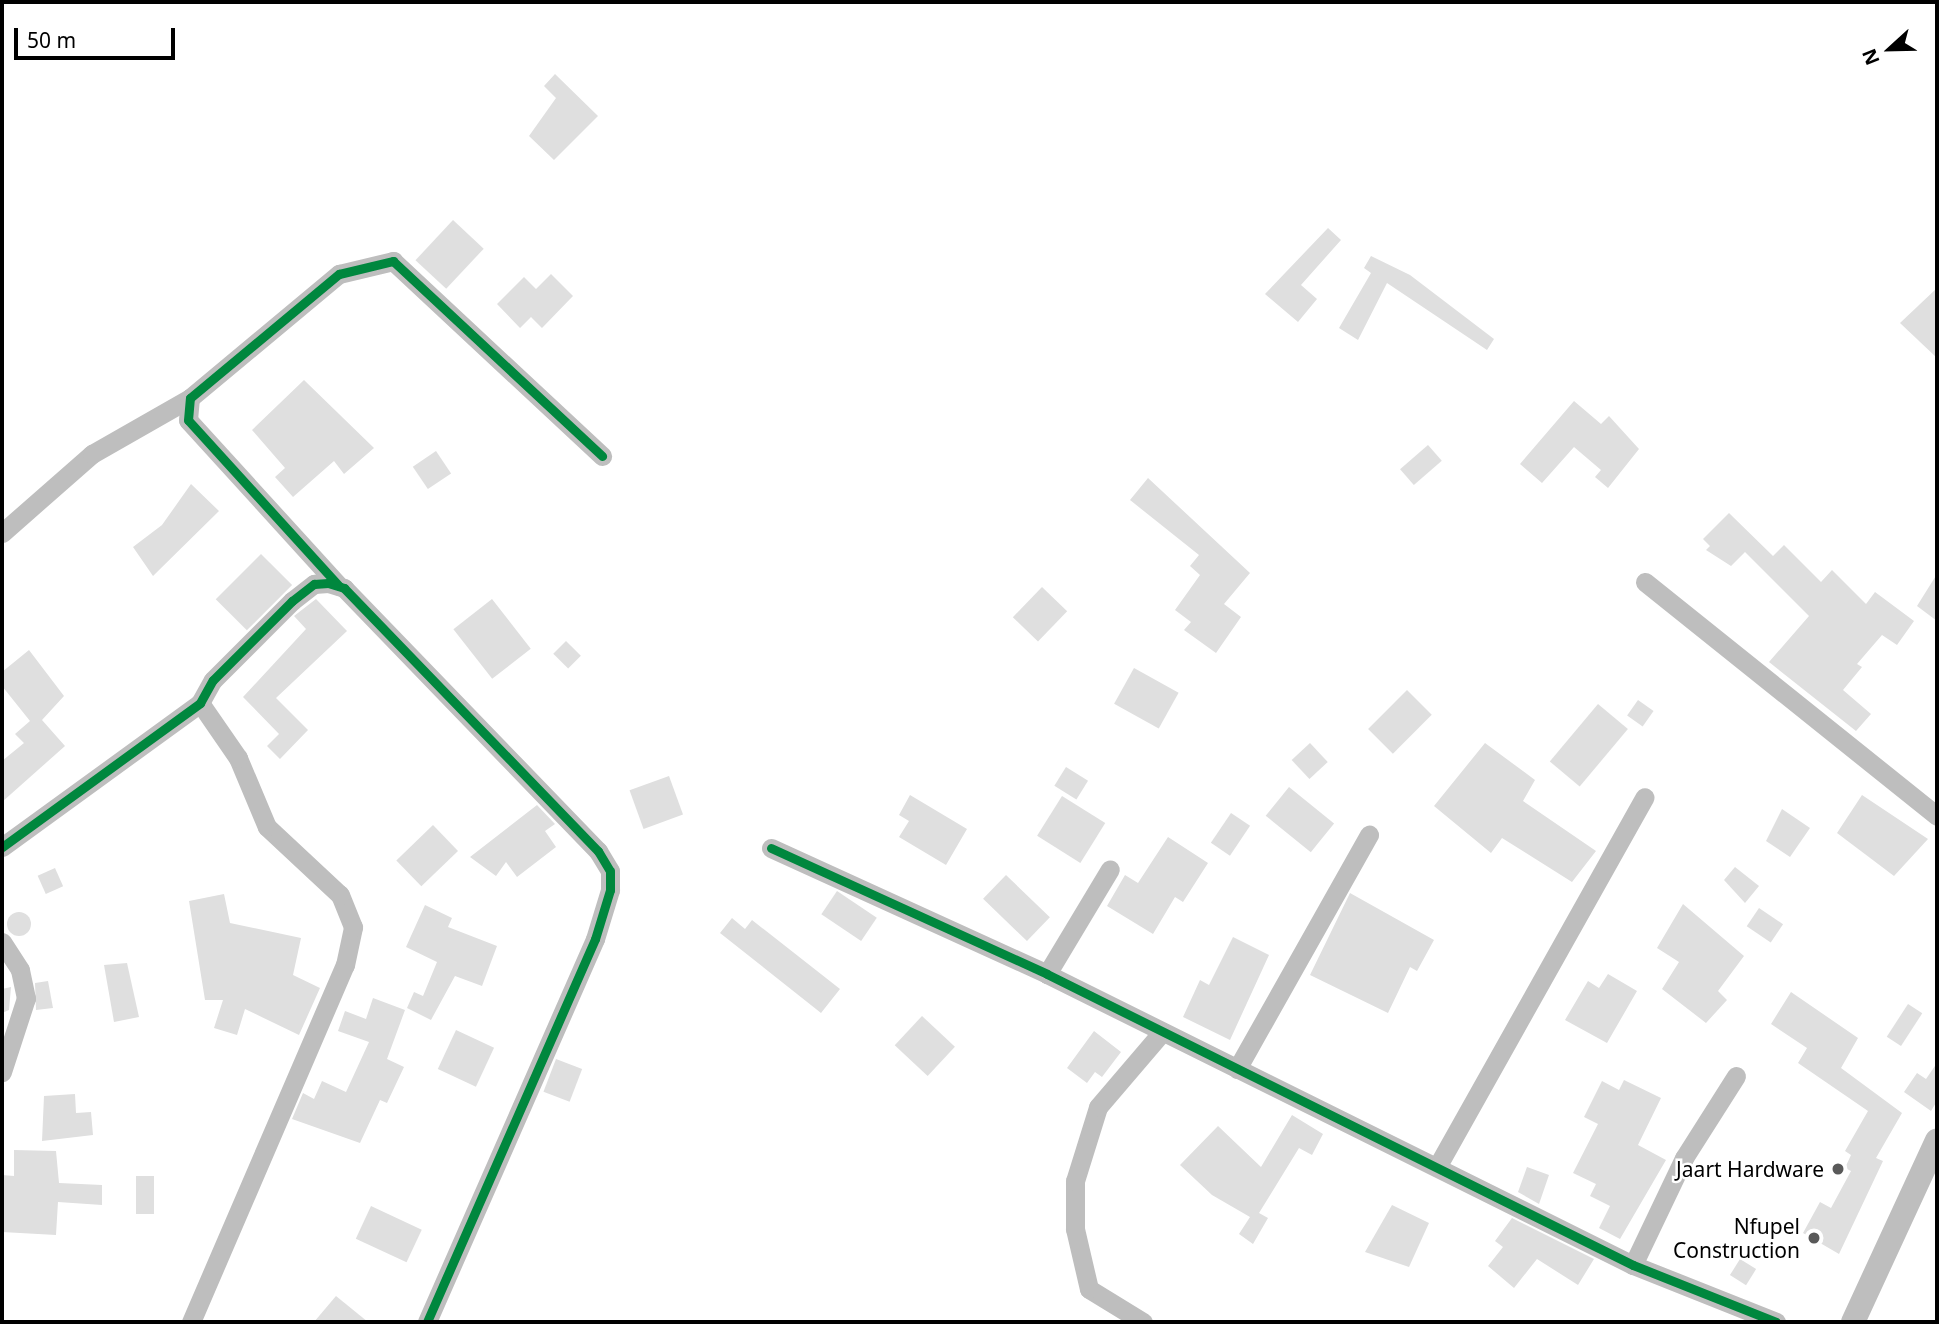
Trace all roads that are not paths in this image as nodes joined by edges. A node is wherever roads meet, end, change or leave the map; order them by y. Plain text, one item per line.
1 (190, 398) junction
2 (602, 456) dead end
3 (2, 533) edge
4 (1645, 582) dead end
5 (339, 586) junction
6 (200, 703) junction
7 (1645, 797) dead end
8 (1937, 816) edge
9 (1369, 835) dead end
10 (2, 848) edge
11 (771, 848) dead end
12 (1110, 869) dead end
13 (2, 942) edge
14 (1047, 974) junction
15 (1162, 1032) junction
16 (1237, 1069) junction
17 (2, 1072) edge
18 (1736, 1076) dead end
19 (1937, 1140) edge
20 (1437, 1167) junction
21 (1633, 1265) junction
22 (191, 1322) edge
23 (427, 1322) edge
24 (1143, 1322) edge
25 (1776, 1322) edge
26 (1853, 1322) edge

1 - 2 street
1 - 3 street
1 - 5 street
4 - 8 street
5 - 6 street
5 - 23 street
6 - 10 street
6 - 22 street
7 - 20 street
9 - 16 street
11 - 14 street
12 - 14 street
13 - 17 street
14 - 15 street
15 - 16 street
15 - 24 street
16 - 20 street
18 - 21 street
19 - 26 street
20 - 21 street
21 - 25 street

